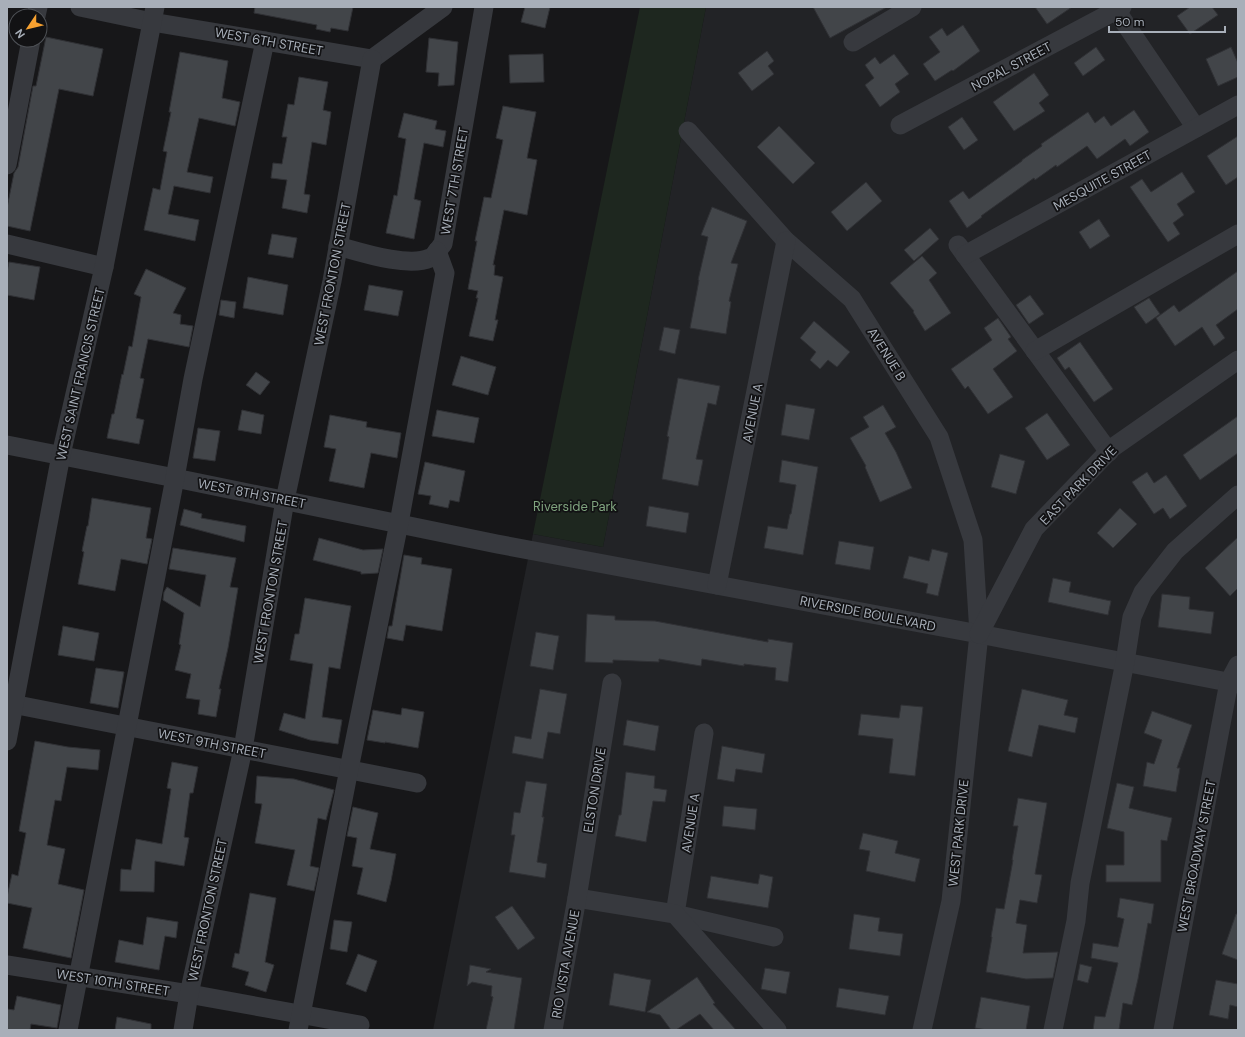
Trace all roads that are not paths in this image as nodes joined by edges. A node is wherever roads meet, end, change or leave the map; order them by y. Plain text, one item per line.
1 (80, 7) edge
2 (443, 7) edge
3 (484, 7) edge
4 (912, 7) edge
5 (1117, 8) edge
6 (153, 14) edge
7 (265, 41) junction
8 (853, 42) dead end
9 (29, 48) edge
10 (372, 59) junction
11 (1238, 105) edge
12 (900, 125) dead end
13 (1196, 128) junction
14 (688, 132) dead end
15 (7, 165) edge
16 (1238, 234) edge
17 (786, 241) junction
18 (7, 244) edge
19 (338, 246) junction
20 (437, 251) junction
21 (104, 267) junction
22 (1035, 351) junction
23 (1238, 360) edge
24 (7, 445) edge
25 (1109, 452) junction
26 (61, 455) junction
27 (175, 478) junction
28 (1238, 495) edge
29 (285, 500) junction
30 (399, 523) junction
31 (497, 544) joint
32 (717, 585) junction
33 (979, 634) junction
34 (1125, 662) junction
35 (1238, 665) edge
36 (612, 683) dead end
37 (1233, 683) edge
38 (10, 703) edge
39 (127, 726) junction
40 (704, 733) dead end
41 (7, 741) edge
42 (243, 749) junction
43 (349, 769) junction
44 (417, 782) dead end
45 (577, 898) junction
46 (675, 914) junction
47 (774, 937) dead end
48 (7, 965) edge
49 (79, 976) junction
50 (189, 994) junction
51 (300, 1022) edge
52 (360, 1025) dead end
53 (554, 1028) edge
54 (68, 1030) edge
55 (183, 1030) edge
56 (777, 1030) edge
57 (922, 1030) edge
58 (1053, 1030) edge
59 (1163, 1030) edge

1 - 6 street, WEST 6TH STREET
2 - 10 street
3 - 20 street, WEST 7TH STREET
4 - 8 street
5 - 12 street, NOPAL STREET
5 - 13 street
6 - 7 street, WEST 6TH STREET
6 - 21 street, WEST SAINT FRANCIS STREET
7 - 10 street, WEST 6TH STREET
7 - 27 street
9 - 15 street
10 - 19 street, WEST FRONTON STREET
11 - 13 street, MESQUITE STREET
13 - 22 street, MESQUITE STREET
14 - 17 street, AVENUE B
16 - 22 street
17 - 32 street, AVENUE A
17 - 33 street, AVENUE B
18 - 21 street
19 - 20 street, WEST 7TH STREET
19 - 29 street, WEST FRONTON STREET
20 - 30 street
21 - 26 street, WEST SAINT FRANCIS STREET
22 - 25 street
23 - 25 street, EAST PARK DRIVE
24 - 26 street, WEST 8TH STREET
25 - 33 street, EAST PARK DRIVE
26 - 27 street, WEST 8TH STREET
26 - 38 street, WEST SAINT FRANCIS STREET
27 - 29 street, WEST 8TH STREET
27 - 39 street
28 - 34 street
29 - 30 street, WEST 8TH STREET
29 - 42 street, WEST FRONTON STREET
30 - 31 street, WEST 8TH STREET
30 - 43 street
31 - 32 street, RIVERSIDE BOULEVARD
32 - 33 street, RIVERSIDE BOULEVARD
33 - 34 street, RIVERSIDE BOULEVARD
33 - 57 street, WEST PARK DRIVE
34 - 37 street, RIVERSIDE BOULEVARD
34 - 58 street
35 - 37 street, WEST BROADWAY STREET
36 - 45 street, ELSTON DRIVE
37 - 59 street, WEST BROADWAY STREET
38 - 39 street, WEST 9TH STREET
38 - 41 street, WEST SAINT FRANCIS STREET
39 - 42 street, WEST 9TH STREET
39 - 49 street
40 - 46 street, AVENUE A
42 - 43 street, WEST 9TH STREET
42 - 50 street, WEST FRONTON STREET
43 - 44 street, WEST 9TH STREET
43 - 51 street
45 - 46 street
45 - 53 street, RIO VISTA AVENUE
46 - 47 street
46 - 56 street
48 - 49 street, WEST 10TH STREET
49 - 50 street, WEST 10TH STREET
49 - 54 street
50 - 51 street, WEST 10TH STREET
50 - 55 street, WEST FRONTON STREET
51 - 52 street, WEST 10TH STREET

